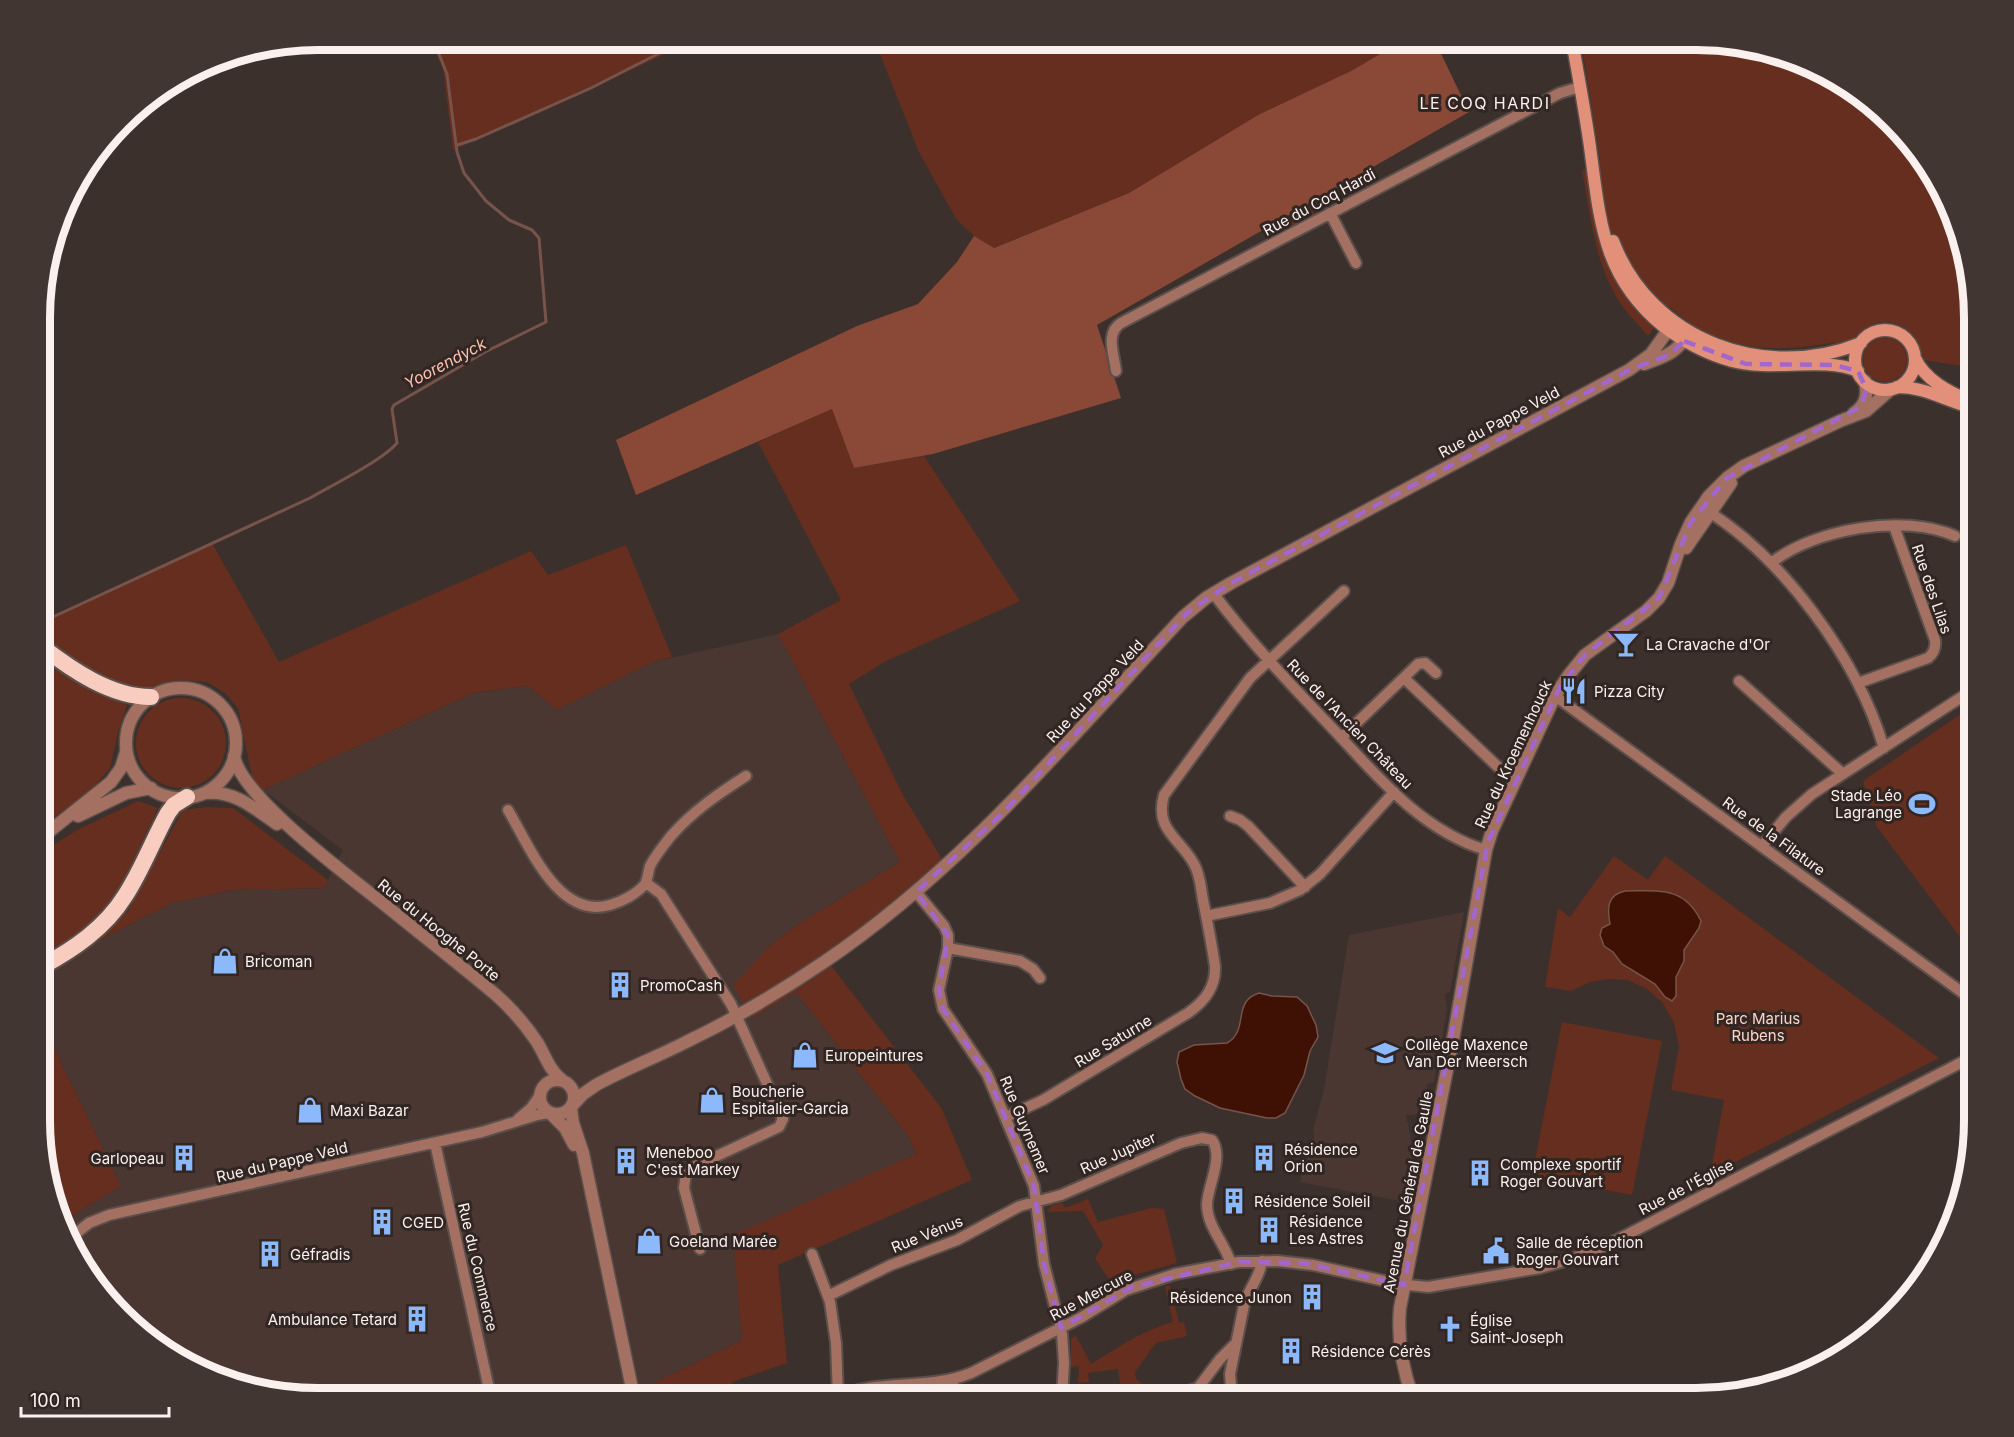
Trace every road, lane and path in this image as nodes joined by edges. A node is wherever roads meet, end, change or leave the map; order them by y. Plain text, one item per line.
1 (1574, 50) edge
2 (1580, 87) junction
3 (1330, 213) junction
4 (1356, 263) dead end
5 (1671, 326) junction
6 (1687, 337) junction
7 (1861, 342) junction
8 (1915, 358) junction
9 (1629, 370) junction
10 (1116, 371) dead end
11 (1861, 376) junction
12 (1894, 388) junction
13 (1964, 398) edge
14 (1964, 405) edge
15 (1840, 421) junction
16 (1706, 509) junction
17 (1894, 526) junction
18 (1955, 536) dead end
19 (1771, 563) junction
20 (1344, 591) dead end
21 (1214, 593) junction
22 (50, 652) edge
23 (1269, 661) junction
24 (1436, 674) dead end
25 (1404, 678) junction
26 (1738, 681) dead end
27 (1858, 683) junction
28 (1555, 696) junction
29 (1964, 696) edge
30 (151, 697) junction
31 (1341, 738) junction
32 (1884, 748) junction
33 (127, 751) junction
34 (234, 756) junction
35 (1843, 774) junction
36 (746, 776) dead end
37 (1516, 780) junction
38 (151, 788) junction
39 (1394, 792) junction
40 (195, 795) junction
41 (508, 810) dead end
42 (1230, 816) dead end
43 (50, 831) edge
44 (50, 833) edge
45 (1762, 846) junction
46 (1486, 850) junction
47 (323, 856) junction
48 (646, 883) junction
49 (1305, 887) junction
50 (916, 892) junction
51 (1206, 916) junction
52 (948, 948) junction
53 (50, 961) edge
54 (1040, 978) dead end
55 (1964, 994) edge
56 (736, 1016) junction
57 (531, 1034) junction
58 (1964, 1062) edge
59 (613, 1076) junction
60 (565, 1082) junction
61 (542, 1091) junction
62 (572, 1106) junction
63 (550, 1113) junction
64 (1006, 1117) junction
65 (507, 1125) junction
66 (435, 1143) junction
67 (586, 1174) junction
68 (1037, 1202) junction
69 (75, 1233) edge
70 (700, 1249) dead end
71 (812, 1254) dead end
72 (1262, 1261) junction
73 (1231, 1264) junction
74 (1404, 1286) junction
75 (828, 1296) junction
76 (1061, 1328) junction
77 (1236, 1343) junction
78 (952, 1380) junction
79 (489, 1388) edge
80 (632, 1388) edge
81 (836, 1388) edge
82 (874, 1388) edge
83 (953, 1388) edge
84 (1062, 1388) edge
85 (1198, 1388) edge
86 (1230, 1388) edge
87 (1410, 1388) edge

1 - 2 main road
2 - 3 street, Rue du Coq Hardi
2 - 5 main road
3 - 4 street
3 - 10 street, Rue du Coq Hardi
5 - 6 main road
5 - 9 street, Rue du Pappe Veld
6 - 7 main road
6 - 9 street, Rue du Pappe Veld
6 - 11 main road
7 - 8 main road
7 - 11 main road
8 - 12 main road
8 - 13 main road
9 - 21 street, Rue du Pappe Veld
11 - 12 main road
11 - 15 street, Rue du Kroemenhouck
12 - 14 main road
12 - 15 street, Rue du Kroemenhouck
15 - 16 street, Rue du Kroemenhouck
16 - 19 street
16 - 28 street, Rue du Kroemenhouck
17 - 18 street, Rue des Lilas
17 - 19 street, Rue des Lilas
17 - 27 street, Rue des Lilas
19 - 27 street
20 - 23 street
21 - 23 street, Rue de l'Ancien Château
21 - 50 street, Rue du Pappe Veld
22 - 30 highway
23 - 31 street, Rue de l'Ancien Château
23 - 51 street
24 - 25 street
25 - 31 street
25 - 37 street
26 - 35 street
27 - 32 street
28 - 37 street, Rue du Kroemenhouck
28 - 45 street, Rue de la Filature
29 - 32 street
30 - 33 street
30 - 34 street
31 - 39 street, Rue de l'Ancien Château
32 - 35 street
33 - 38 street
33 - 43 street
34 - 40 street
34 - 47 street, Rue du Hooghe Porte
35 - 45 street
36 - 48 street
37 - 46 street, Rue du Kroemenhouck
38 - 40 street
38 - 44 street
39 - 46 street, Rue de l'Ancien Château
39 - 49 street
40 - 47 street, Rue du Hooghe Porte
40 - 53 highway
41 - 48 street
42 - 49 street
45 - 55 street, Rue de la Filature
46 - 74 street, Avenue du Général de Gaulle
47 - 57 street, Rue du Hooghe Porte
48 - 56 street
49 - 51 street
50 - 52 street, Rue Guynemer
50 - 56 street, Rue du Pappe Veld
51 - 64 street, Rue Saturne
52 - 54 street
52 - 64 street, Rue Guynemer
56 - 59 street, Rue du Pappe Veld
56 - 70 street
57 - 60 street, Rue du Hooghe Porte
57 - 61 street, Rue du Hooghe Porte
58 - 74 street, Rue de l'Église
59 - 60 street, Rue du Pappe Veld
59 - 62 street, Rue du Pappe Veld
60 - 61 street
60 - 62 street
61 - 63 street
61 - 65 street, Rue du Pappe Veld
62 - 63 street
62 - 67 street
63 - 65 street, Rue du Pappe Veld
63 - 67 street
64 - 68 street, Rue Guynemer
65 - 66 street, Rue du Pappe Veld
66 - 69 street, Rue du Pappe Veld
66 - 79 street, Rue du Commerce
67 - 80 street
68 - 73 street, Rue Jupiter
68 - 75 street, Rue Vénus
68 - 76 street, Rue Guynemer
71 - 75 street
72 - 73 street, Rue Mercure
72 - 74 street, Rue Mercure
72 - 77 street
73 - 76 street, Rue Mercure
74 - 87 street, Avenue du Général de Gaulle
75 - 81 street
76 - 78 street, Rue Mercure
76 - 84 street, Rue Guynemer
77 - 85 street
77 - 86 street
78 - 82 street, Rue Mercure
78 - 83 street

